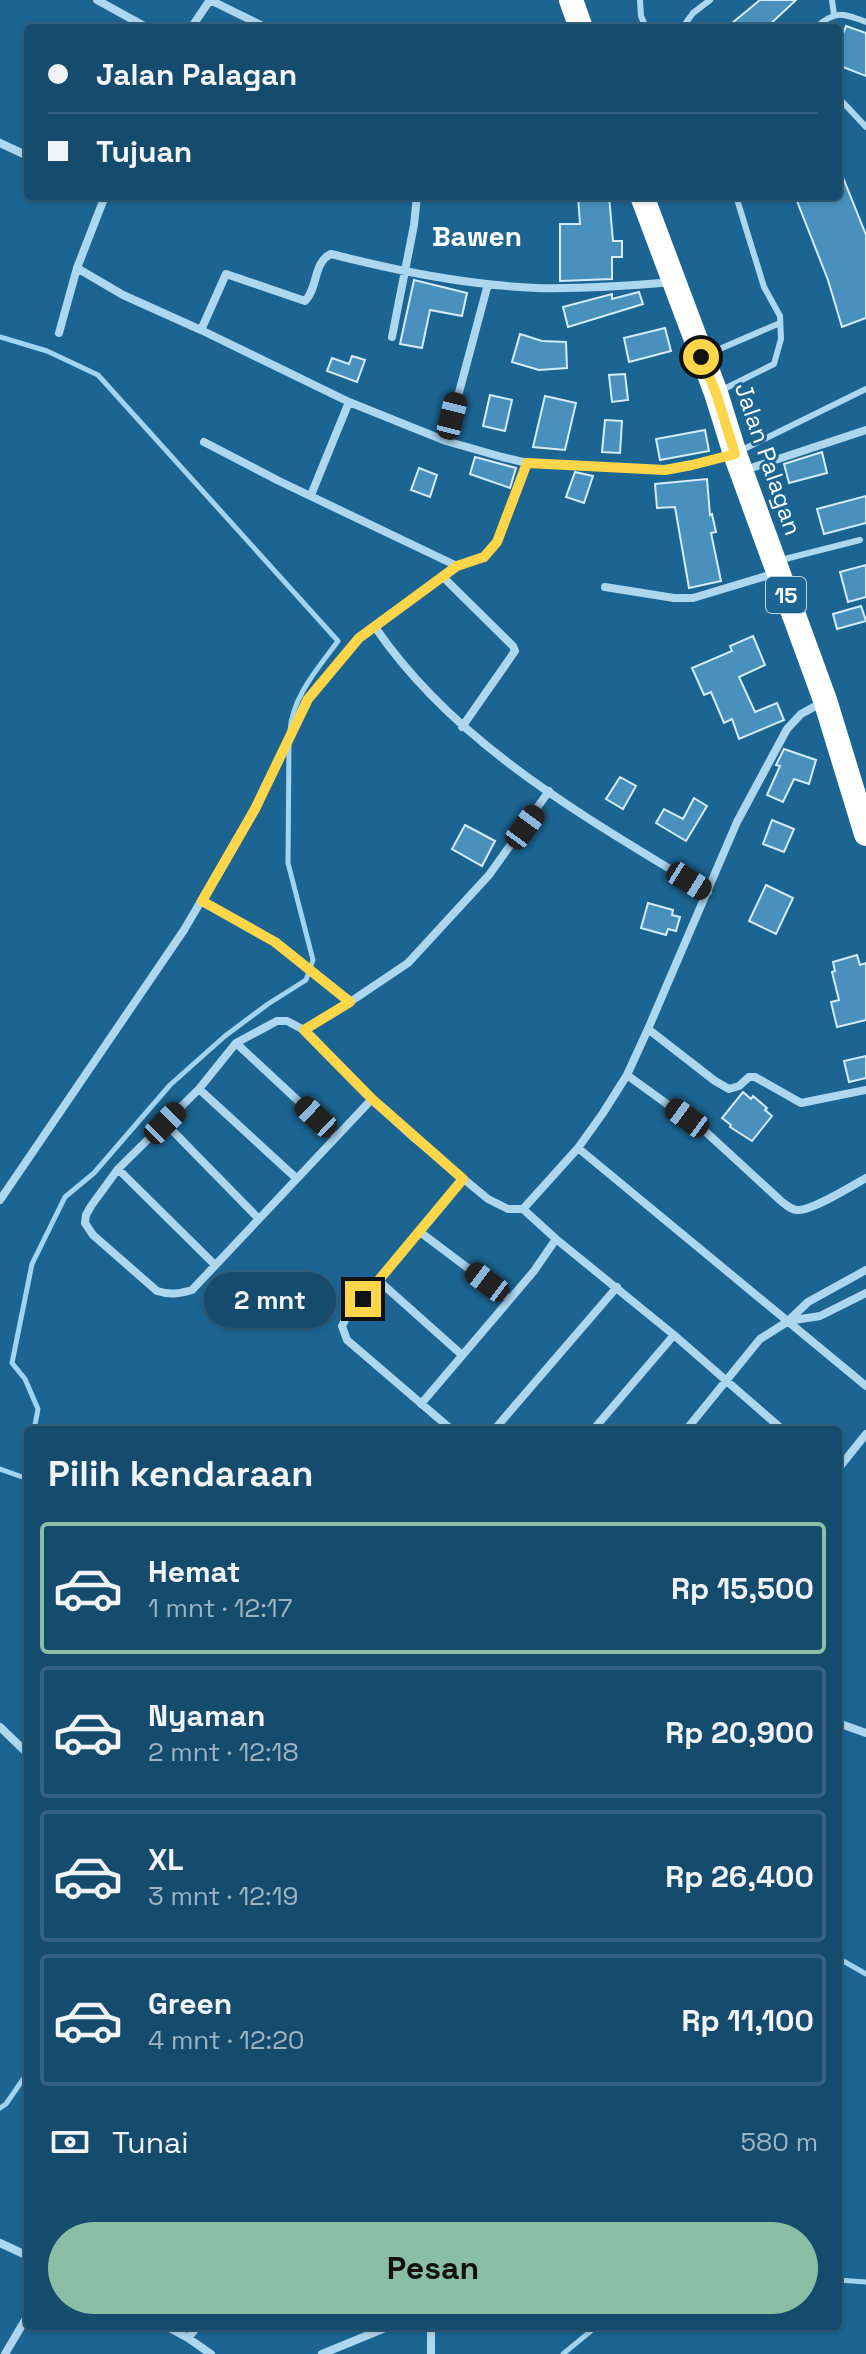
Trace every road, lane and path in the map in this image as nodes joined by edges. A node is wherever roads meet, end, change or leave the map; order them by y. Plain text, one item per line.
1 (97, 0) edge
2 (210, 0) edge
3 (571, 0) edge
4 (640, 0) edge
5 (710, 0) edge
6 (832, 0) edge
7 (834, 15) junction
8 (866, 22) edge
9 (141, 24) edge
10 (194, 24) edge
11 (259, 24) edge
12 (580, 24) edge
13 (644, 24) edge
14 (685, 24) edge
15 (821, 24) edge
16 (842, 101) edge
17 (866, 127) edge
18 (0, 143) edge
19 (24, 154) edge
20 (103, 200) edge
21 (417, 200) edge
22 (643, 200) edge
23 (737, 200) edge
24 (77, 268) junction
25 (404, 272) junction
26 (673, 282) junction
27 (488, 284) junction
28 (780, 323) junction
29 (201, 330) junction
30 (59, 333) dead end
31 (392, 337) dead end
32 (701, 357) junction
33 (866, 389) edge
34 (716, 393) junction
35 (349, 402) junction
36 (866, 430) edge
37 (446, 441) junction
38 (204, 442) dead end
39 (738, 462) junction
40 (527, 463) junction
41 (311, 495) junction
42 (860, 540) dead end
43 (457, 566) junction
44 (776, 567) junction
45 (442, 576) junction
46 (605, 587) dead end
47 (375, 627) junction
48 (825, 700) junction
49 (462, 727) junction
50 (549, 791) junction
51 (866, 834) edge
52 (708, 892) junction
53 (202, 901) junction
54 (350, 1002) junction
55 (648, 1029) junction
56 (304, 1030) junction
57 (236, 1043) junction
58 (627, 1075) junction
59 (199, 1089) junction
60 (866, 1090) edge
61 (372, 1099) junction
62 (165, 1123) junction
63 (336, 1136) junction
64 (578, 1148) junction
65 (118, 1169) junction
66 (296, 1178) junction
67 (866, 1178) edge
68 (463, 1179) junction
69 (0, 1200) edge
70 (523, 1209) junction
71 (258, 1218) junction
72 (420, 1232) junction
73 (556, 1239) junction
74 (215, 1265) junction
75 (866, 1270) edge
76 (379, 1281) junction
77 (617, 1287) junction
78 (866, 1293) edge
79 (509, 1299) junction
80 (787, 1322) junction
81 (674, 1335) junction
82 (462, 1355) junction
83 (727, 1381) junction
84 (866, 1386) edge
85 (421, 1404) junction
86 (447, 1426) edge
87 (497, 1426) edge
88 (596, 1426) edge
89 (689, 1426) edge
90 (778, 1426) edge
91 (866, 1436) edge
92 (842, 1464) edge
93 (842, 1724) edge
94 (0, 1727) edge
95 (866, 1733) edge
96 (24, 1750) edge
97 (0, 2243) edge
98 (24, 2254) edge
99 (24, 2322) edge
100 (173, 2330) edge
101 (195, 2330) edge
102 (359, 2330) edge
103 (380, 2330) edge
104 (431, 2330) edge
105 (188, 2338) junction
106 (357, 2339) junction
107 (5, 2354) edge
108 (211, 2354) edge
109 (322, 2354) edge
110 (431, 2354) edge

1 - 9 street
2 - 10 street
2 - 11 street
3 - 12 highway
4 - 13 lane
5 - 14 lane
6 - 7 lane
7 - 8 lane
7 - 15 lane
16 - 17 lane
18 - 19 street
20 - 24 street
21 - 25 street
22 - 26 highway, Jalan Palagan / 15
23 - 28 lane
24 - 29 street
24 - 30 street
25 - 27 street
25 - 29 street
25 - 31 street
26 - 27 street
26 - 32 highway, Jalan Palagan / 15
27 - 37 street
28 - 32 lane
28 - 34 lane
29 - 35 street
32 - 34 highway, Jalan Palagan / 15
33 - 39 lane
34 - 39 highway, Jalan Palagan / 15
35 - 37 street
35 - 41 street
36 - 39 street
37 - 40 street
38 - 41 street
39 - 40 street
39 - 44 highway, Jalan Palagan / 15
40 - 43 street
41 - 43 street
42 - 44 lane
43 - 45 street
44 - 46 street
44 - 48 highway, Jalan Palagan / 15
45 - 47 street
45 - 49 street
47 - 49 street
47 - 53 street
48 - 51 highway, Jalan Palagan / 15
48 - 52 street
49 - 50 street
50 - 52 street
50 - 54 street
52 - 55 street
53 - 54 street
53 - 69 street
54 - 56 street
55 - 58 street
55 - 60 street
56 - 57 street
56 - 61 street
57 - 59 street
57 - 63 street
58 - 64 street
58 - 67 street
59 - 62 street
59 - 66 street
61 - 63 street
61 - 68 street
62 - 65 street
62 - 71 street
63 - 66 street
64 - 70 street
64 - 80 street
65 - 74 street
65 - 74 street
66 - 71 street
68 - 70 street
68 - 72 street
70 - 73 street
71 - 74 street
72 - 76 street
72 - 79 street
73 - 77 street
73 - 79 street
75 - 80 street
76 - 82 street
76 - 85 street
77 - 81 street
77 - 87 street
78 - 80 street
79 - 82 street
80 - 83 street
80 - 84 street
81 - 83 street
81 - 88 street
82 - 85 street
83 - 89 street
83 - 90 street
85 - 86 street
91 - 92 street
93 - 95 street
94 - 96 street
97 - 98 street
99 - 107 street
100 - 105 street
101 - 105 street
102 - 106 street
103 - 106 street
104 - 110 street
105 - 108 street
106 - 109 street

